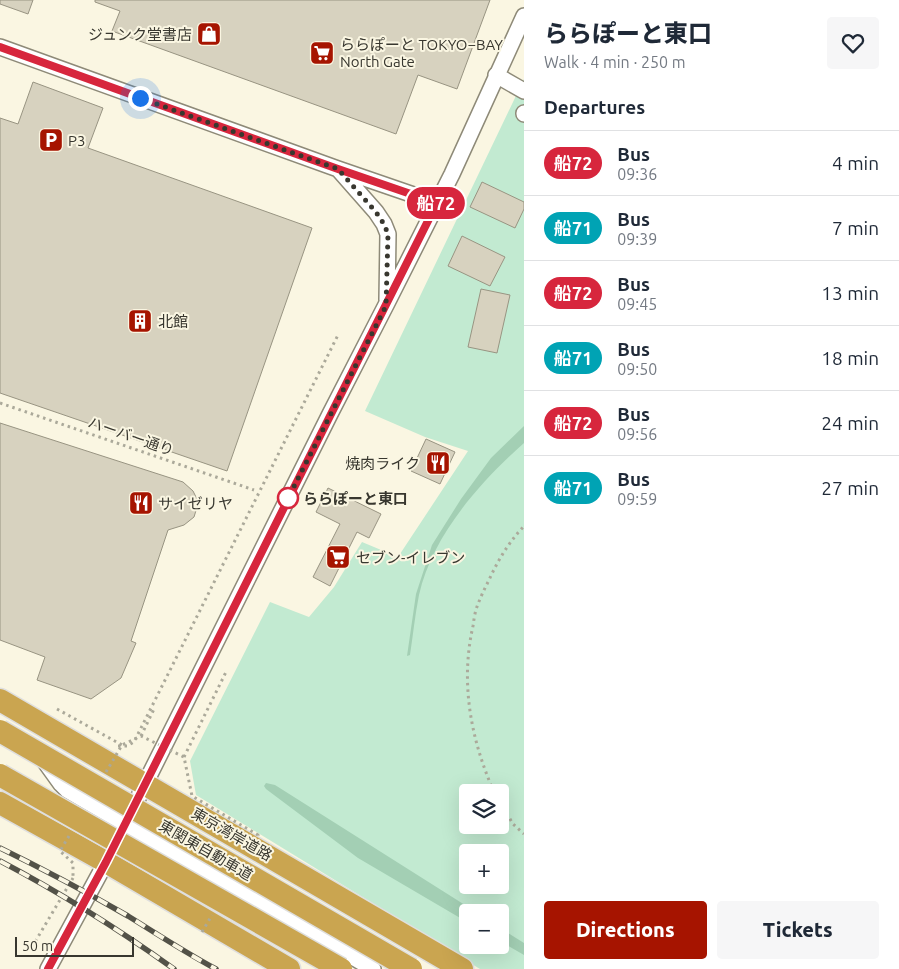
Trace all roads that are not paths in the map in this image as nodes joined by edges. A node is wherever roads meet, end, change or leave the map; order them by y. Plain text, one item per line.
1 (524, 16) edge
2 (0, 48) edge
3 (496, 75) junction
4 (524, 92) edge
5 (338, 169) junction
6 (437, 203) junction
7 (386, 306) junction
8 (0, 700) edge
9 (0, 724) edge
10 (0, 731) edge
11 (0, 775) edge
12 (146, 783) junction
13 (0, 803) edge
14 (125, 823) junction
15 (106, 862) junction
16 (48, 969) edge
17 (289, 969) edge
18 (341, 969) edge
19 (372, 969) edge
20 (411, 969) edge
21 (462, 969) edge

1 - 3 street
2 - 5 street
3 - 4 street
3 - 6 street
5 - 6 street
5 - 7 street
6 - 7 street
7 - 12 street
8 - 12 highway, 東京湾岸道路
9 - 14 street
10 - 20 highway, 東関東自動車道, bridge
11 - 18 highway, bridge
12 - 14 street
12 - 21 highway, 東京湾岸道路
13 - 15 highway
14 - 15 street
14 - 19 street
15 - 16 street
15 - 17 highway

